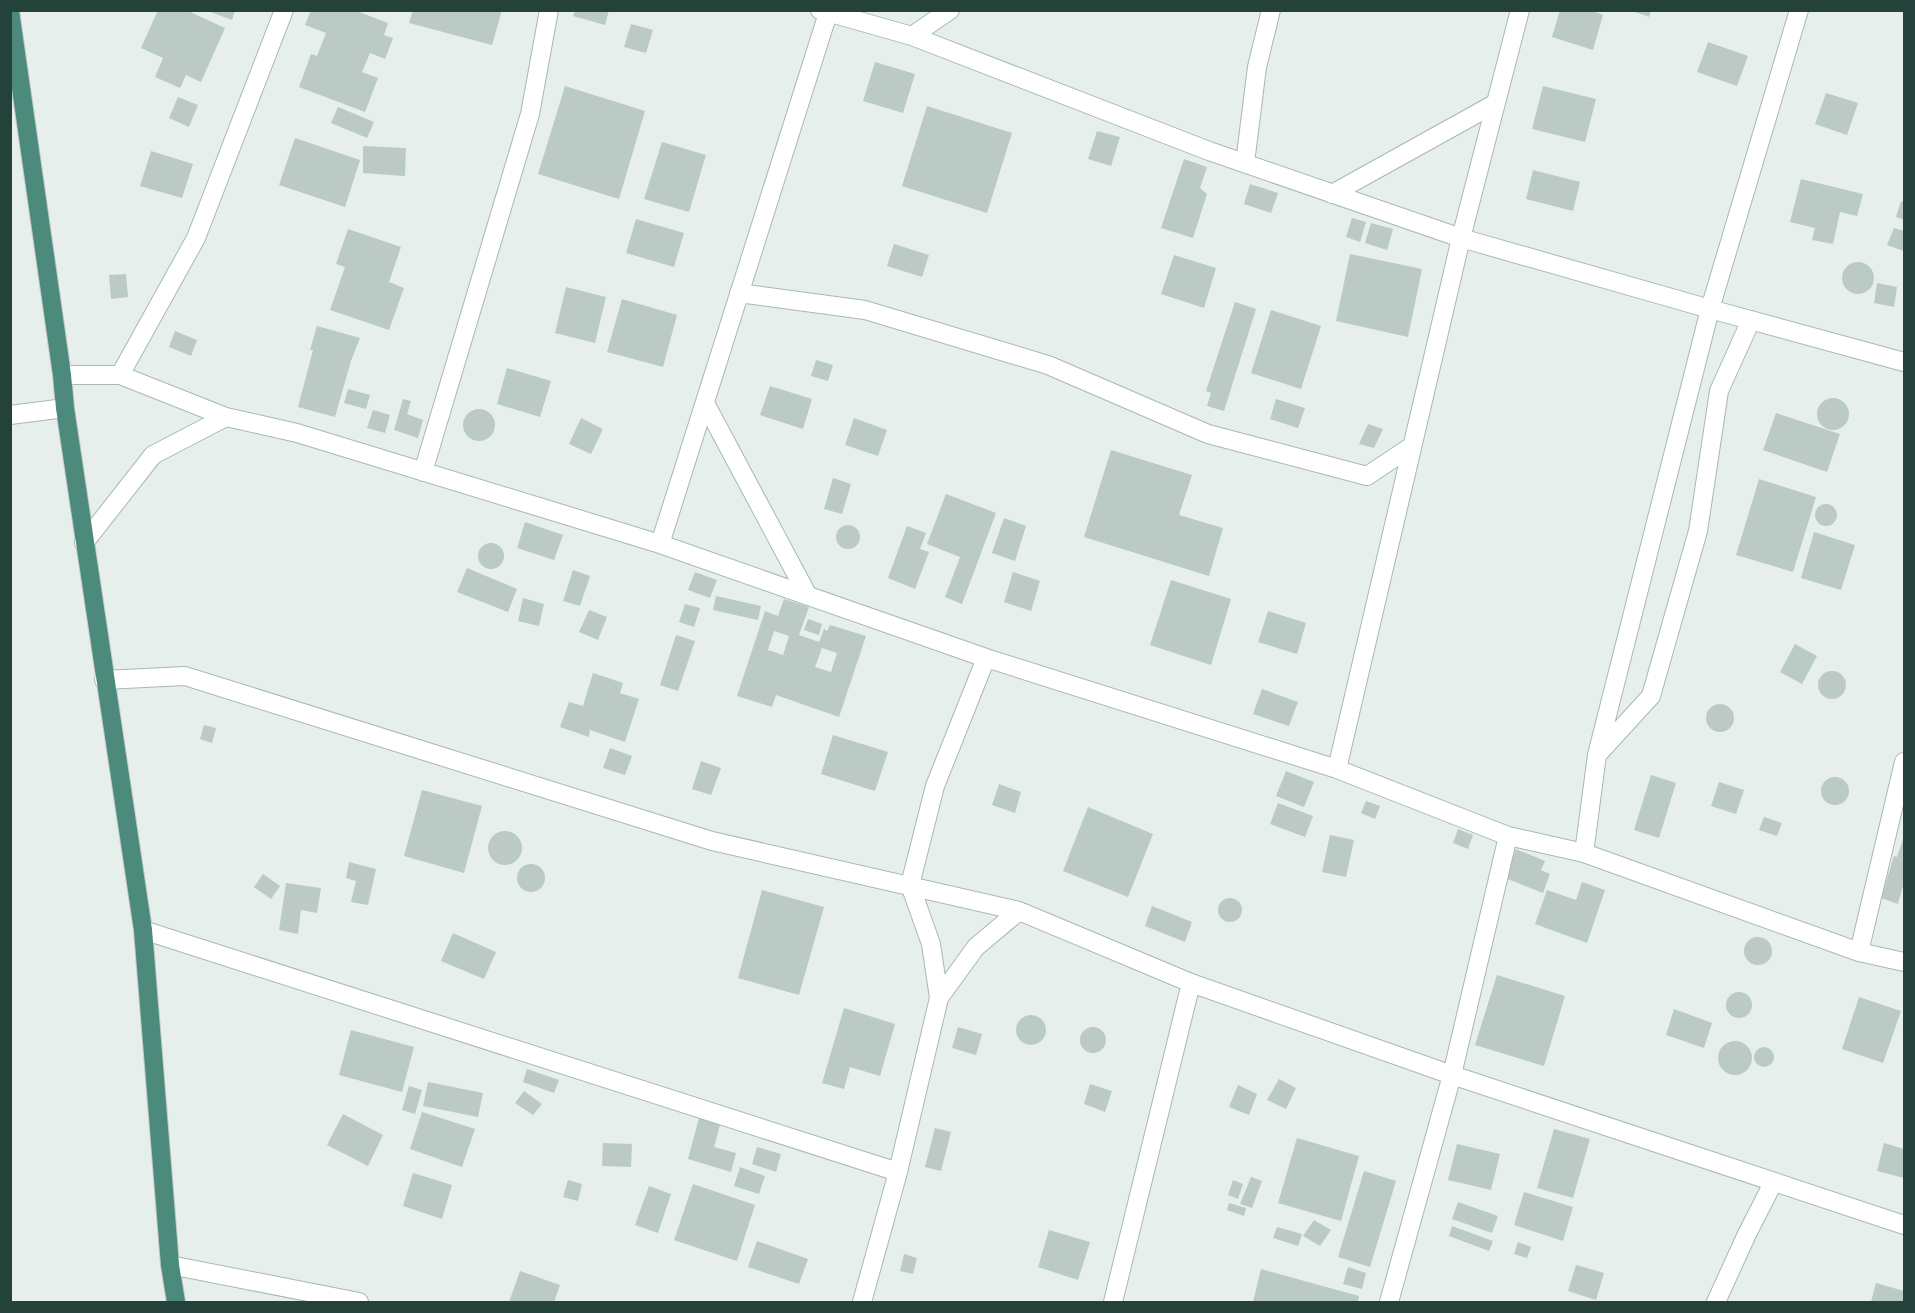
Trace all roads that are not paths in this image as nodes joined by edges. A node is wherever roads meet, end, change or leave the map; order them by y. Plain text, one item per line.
1 (284, 10) edge
2 (549, 10) edge
3 (950, 10) edge
4 (1271, 10) edge
5 (1520, 10) edge
6 (1799, 10) edge
7 (10, 11) edge
8 (826, 11) edge
9 (912, 36) junction
10 (1496, 103) junction
11 (1245, 163) junction
12 (1332, 194) junction
13 (1461, 238) junction
14 (739, 293) junction
15 (1710, 309) junction
16 (1751, 320) junction
17 (1905, 362) edge
18 (62, 375) junction
19 (120, 375) junction
20 (705, 403) junction
21 (65, 408) junction
22 (10, 415) edge
23 (226, 417) junction
24 (1412, 446) junction
25 (423, 472) junction
26 (84, 543) junction
27 (660, 544) junction
28 (808, 596) junction
29 (986, 658) junction
30 (104, 680) junction
31 (1597, 755) junction
32 (1905, 762) edge
33 (1337, 769) junction
34 (1508, 836) junction
35 (1584, 853) junction
36 (910, 885) junction
37 (1019, 911) junction
38 (143, 930) junction
39 (1859, 952) junction
40 (1905, 962) edge
41 (1191, 983) junction
42 (939, 998) junction
43 (1452, 1076) junction
44 (898, 1172) junction
45 (1773, 1182) junction
46 (1905, 1225) edge
47 (170, 1265) junction
48 (176, 1302) edge
49 (359, 1302) edge
50 (862, 1302) edge
51 (1113, 1302) edge
52 (1389, 1302) edge
53 (1716, 1302) edge

1 - 19 street
2 - 25 street
3 - 9 street
4 - 11 street
5 - 10 street
6 - 15 street
7 - 18 highway
8 - 9 street
8 - 14 street
9 - 11 street
10 - 12 street
10 - 13 street
11 - 12 street
12 - 13 street
13 - 15 street
13 - 24 street
14 - 20 street
14 - 24 street
15 - 16 street
15 - 31 street
16 - 17 street
16 - 31 street
18 - 19 street
18 - 21 highway
19 - 23 street
20 - 27 street
20 - 28 street
21 - 22 street
21 - 26 highway
23 - 25 street
23 - 26 street
24 - 33 street
25 - 27 street
26 - 30 highway
27 - 28 street
28 - 29 street
29 - 33 street
29 - 36 street
30 - 36 street
30 - 38 highway
31 - 35 street
32 - 39 street
33 - 34 street
34 - 35 street
34 - 43 street
35 - 39 street
36 - 37 street
36 - 42 street
37 - 41 street
37 - 42 street
38 - 44 street
38 - 47 highway
39 - 40 street
41 - 43 street
41 - 51 street
42 - 44 street
43 - 45 street
43 - 52 street
44 - 50 street
45 - 46 street
45 - 53 street
47 - 48 highway
47 - 49 street

